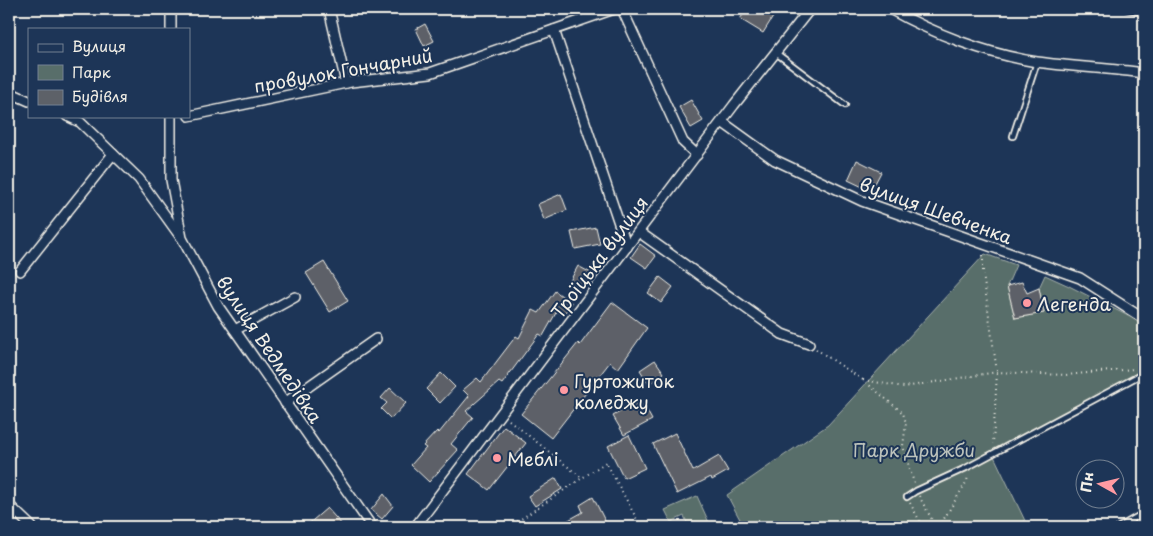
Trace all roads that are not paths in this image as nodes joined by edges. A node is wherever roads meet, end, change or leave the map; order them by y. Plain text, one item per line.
1 (171, 9) edge
2 (329, 9) edge
3 (614, 9) edge
4 (622, 9) edge
5 (810, 9) edge
6 (890, 9) edge
7 (1127, 9) edge
8 (1143, 11) edge
9 (171, 28) edge
10 (554, 30) junction
11 (776, 53) junction
12 (1037, 62) junction
13 (1144, 72) edge
14 (346, 83) junction
15 (9, 92) edge
16 (28, 100) edge
17 (845, 105) dead end
18 (190, 115) edge
19 (71, 118) edge
20 (171, 118) edge
21 (722, 122) junction
22 (1013, 136) dead end
23 (113, 154) junction
24 (697, 155) junction
25 (639, 232) junction
26 (182, 238) junction
27 (627, 248) junction
28 (20, 271) dead end
29 (295, 297) dead end
30 (1144, 319) edge
31 (235, 330) junction
32 (376, 339) dead end
33 (809, 344) road end
34 (1144, 374) edge
35 (285, 403) junction
36 (907, 497) road end
37 (9, 506) edge
38 (1144, 513) edge
39 (32, 527) edge
40 (372, 527) edge
41 (415, 527) edge
42 (1119, 527) edge

1 - 9 street
2 - 14 street
3 - 10 street, провулок Гончарний
4 - 24 street
5 - 11 street, Троїцька вулиця
6 - 12 street
7 - 8 lane
10 - 14 street, провулок Гончарний
10 - 27 street
11 - 17 lane
11 - 21 street, Троїцька вулиця
12 - 13 street
12 - 22 lane
14 - 18 street, провулок Гончарний
15 - 16 street
19 - 23 street
20 - 26 street, вулиця Ведмедівка
21 - 24 street, Троїцька вулиця
21 - 30 street, вулиця Шевченка
23 - 26 street
23 - 28 street
24 - 25 street, Троїцька вулиця
25 - 27 street, Троїцька вулиця
25 - 33 street
26 - 31 street, вулиця Ведмедівка
27 - 41 street, Троїцька вулиця
29 - 31 street
31 - 35 street, вулиця Ведмедівка
32 - 35 street
34 - 36 lane
35 - 40 street, вулиця Ведмедівка
37 - 39 street
38 - 42 lane

